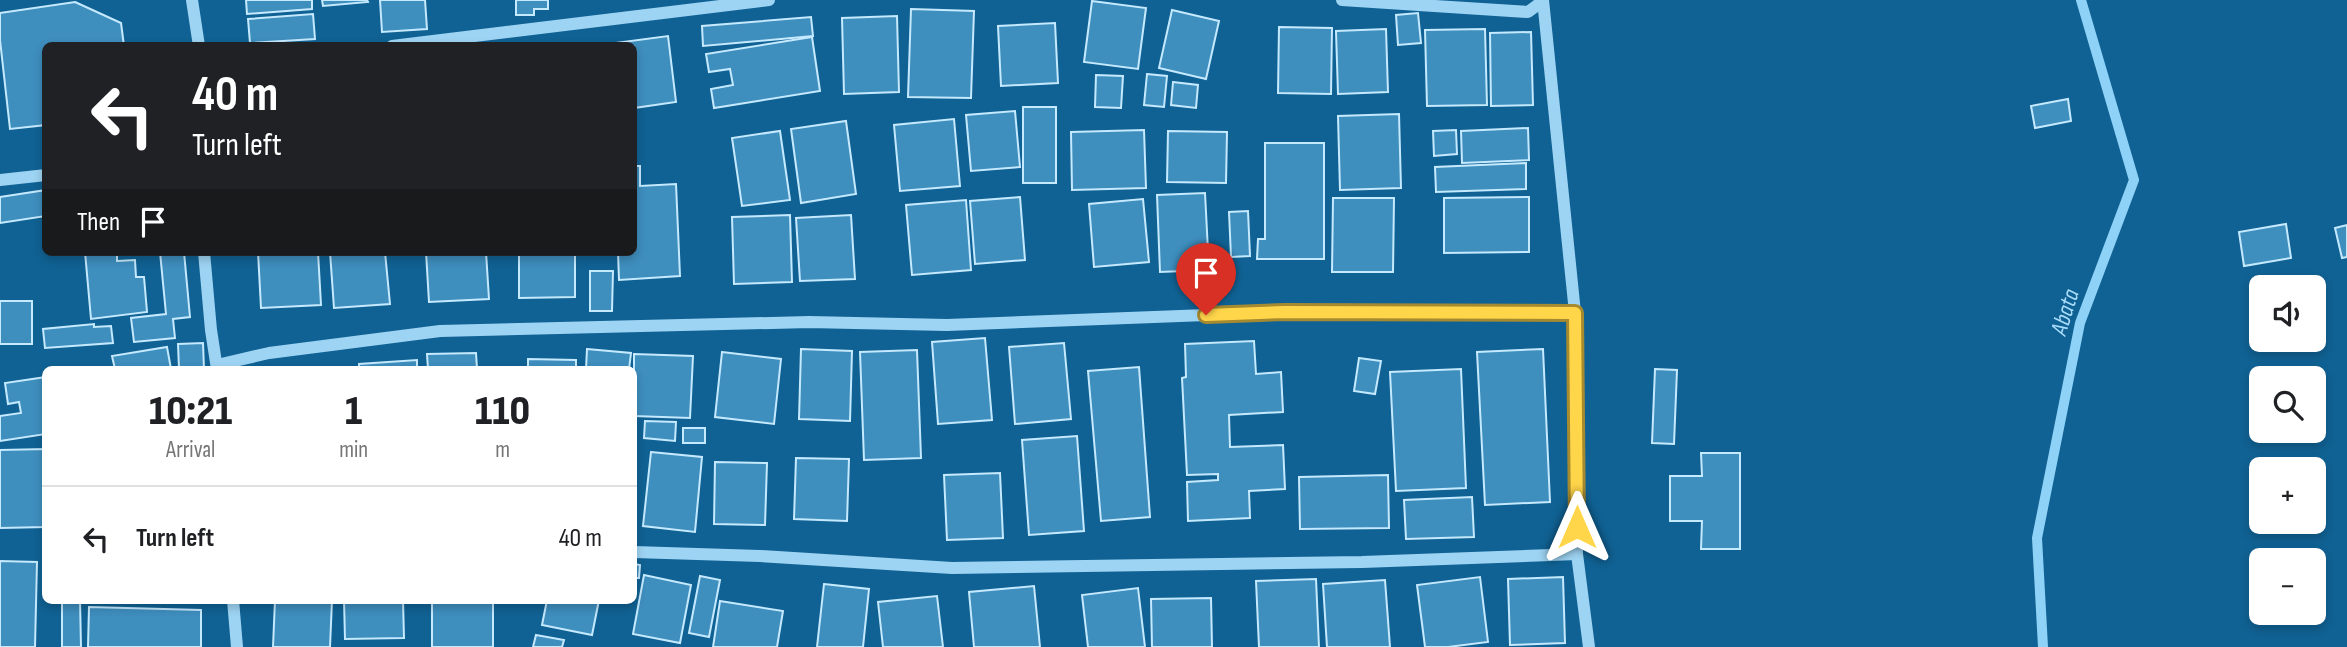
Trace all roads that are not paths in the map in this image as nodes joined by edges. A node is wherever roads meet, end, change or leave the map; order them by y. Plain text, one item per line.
1 (192, 0) edge
2 (769, 0) edge
3 (1342, 0) edge
4 (1543, 0) edge
5 (198, 42) edge
6 (425, 42) edge
7 (42, 175) edge
8 (0, 180) edge
9 (204, 256) edge
10 (1575, 313) junction
11 (217, 366) edge
12 (221, 366) edge
13 (637, 552) edge
14 (1577, 554) junction
15 (233, 604) edge
16 (237, 647) edge
17 (1588, 647) edge

1 - 5 street
2 - 6 street
3 - 4 street
4 - 10 street
7 - 8 street
9 - 11 street
10 - 12 street
10 - 14 street
13 - 14 street
14 - 17 street
15 - 16 street

